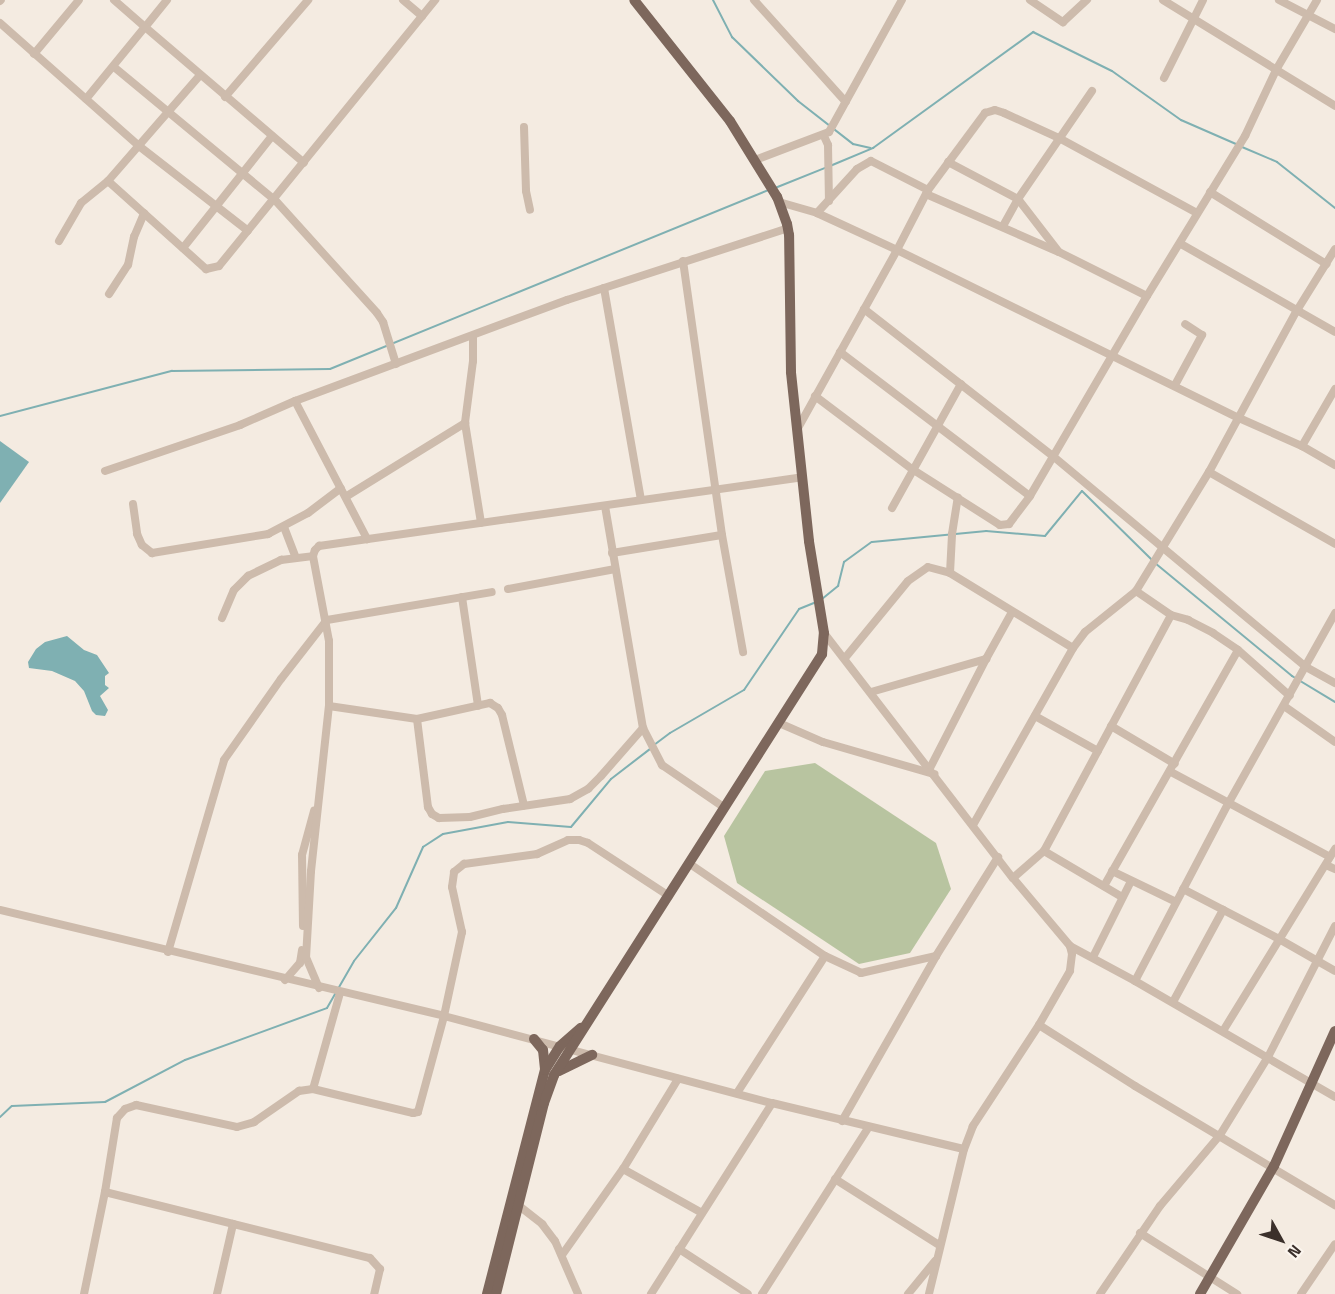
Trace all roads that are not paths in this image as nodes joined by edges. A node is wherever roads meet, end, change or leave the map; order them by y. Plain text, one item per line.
1 (78, 0) edge
2 (114, 0) edge
3 (167, 0) edge
4 (308, 0) edge
5 (404, 0) edge
6 (435, 0) edge
7 (634, 0) edge
8 (754, 0) edge
9 (902, 0) edge
10 (1030, 0) edge
11 (1088, 0) edge
12 (1163, 0) edge
13 (1203, 0) edge
14 (1279, 0) edge
15 (1317, 0) edge
16 (1308, 15) junction
17 (422, 16) junction
18 (1194, 18) junction
19 (0, 23) edge
20 (146, 27) junction
21 (1335, 29) edge
22 (34, 54) junction
23 (114, 67) junction
24 (1276, 70) junction
25 (200, 75) junction
26 (1164, 78) dead end
27 (1092, 91) dead end
28 (225, 97) junction
29 (86, 99) junction
30 (846, 102) junction
31 (1335, 106) edge
32 (168, 113) junction
33 (524, 127) dead end
34 (826, 134) junction
35 (273, 136) junction
36 (1059, 138) junction
37 (139, 146) junction
38 (755, 159) junction
39 (948, 162) junction
40 (304, 163) junction
41 (241, 173) junction
42 (108, 181) junction
43 (927, 192) junction
44 (1210, 192) junction
45 (1018, 199) junction
46 (275, 200) junction
47 (778, 200) junction
48 (829, 201) junction
49 (215, 206) junction
50 (530, 210) dead end
51 (144, 213) junction
52 (817, 213) junction
53 (1197, 213) junction
54 (1003, 226) junction
55 (788, 228) junction
56 (248, 231) junction
57 (59, 241) dead end
58 (1181, 244) junction
59 (183, 248) junction
60 (1335, 249) edge
61 (897, 250) junction
62 (1059, 252) junction
63 (683, 261) junction
64 (1326, 264) junction
65 (604, 288) junction
66 (110, 294) dead end
67 (1147, 296) junction
68 (864, 309) junction
69 (1296, 312) junction
70 (1185, 324) dead end
71 (1335, 332) edge
72 (472, 336) junction
73 (840, 352) junction
74 (1113, 355) junction
75 (396, 364) junction
76 (960, 384) junction
77 (1174, 385) junction
78 (1335, 388) edge
79 (816, 396) junction
80 (295, 401) junction
81 (1239, 418) junction
82 (465, 423) junction
83 (937, 425) junction
84 (797, 429) junction
85 (1302, 446) junction
86 (1054, 457) junction
87 (1335, 465) edge
88 (912, 469) junction
89 (105, 471) dead end
90 (1209, 472) junction
91 (802, 477) junction
92 (341, 488) junction
93 (717, 489) junction
94 (347, 496) junction
95 (1030, 496) junction
96 (958, 497) junction
97 (641, 500) junction
98 (133, 504) dead end
99 (604, 506) junction
100 (892, 508) dead end
101 (481, 523) junction
102 (284, 527) junction
103 (722, 535) junction
104 (367, 539) junction
105 (1335, 544) edge
106 (1160, 548) junction
107 (612, 553) junction
108 (313, 555) junction
109 (296, 558) junction
110 (615, 569) junction
111 (950, 573) junction
112 (508, 589) dead end
113 (1136, 591) junction
114 (492, 592) dead end
115 (462, 597) junction
116 (1012, 612) junction
117 (1335, 613) edge
118 (1171, 615) junction
119 (222, 618) dead end
120 (327, 621) junction
121 (824, 633) junction
122 (1073, 648) junction
123 (1238, 650) junction
124 (743, 652) dead end
125 (845, 658) junction
126 (986, 658) junction
127 (1306, 668) junction
128 (1335, 683) edge
129 (871, 692) junction
130 (1292, 693) junction
131 (328, 706) junction
132 (478, 706) junction
133 (1284, 706) junction
134 (1035, 716) junction
135 (417, 719) junction
136 (779, 723) junction
137 (1112, 726) junction
138 (643, 728) junction
139 (1335, 742) edge
140 (1098, 751) junction
141 (1175, 764) junction
142 (933, 771) junction
143 (1171, 772) junction
144 (319, 798) junction
145 (1228, 804) junction
146 (524, 805) junction
147 (725, 808) junction
148 (973, 825) junction
149 (1335, 849) edge
150 (1044, 851) junction
151 (998, 857) junction
152 (1330, 857) junction
153 (690, 864) junction
154 (1326, 865) junction
155 (1335, 869) edge
156 (1112, 872) junction
157 (1013, 878) junction
158 (1131, 880) junction
159 (1104, 886) junction
160 (1183, 890) junction
161 (669, 896) junction
162 (1122, 897) junction
163 (1176, 902) junction
164 (0, 910) edge
165 (1224, 910) junction
166 (1335, 926) edge
167 (1279, 939) junction
168 (1070, 946) junction
169 (168, 951) junction
170 (825, 956) junction
171 (936, 956) junction
172 (1093, 957) junction
173 (1318, 962) junction
174 (1335, 972) edge
175 (285, 980) junction
176 (1135, 981) junction
177 (319, 988) junction
178 (339, 993) junction
179 (1173, 1002) junction
180 (444, 1016) junction
181 (588, 1022) junction
182 (1039, 1025) junction
183 (1223, 1031) junction
184 (1335, 1031) edge
185 (534, 1039) junction
186 (560, 1046) junction
187 (573, 1049) junction
188 (592, 1055) junction
189 (1268, 1057) junction
190 (550, 1072) junction
191 (678, 1079) junction
192 (1310, 1082) junction
193 (313, 1089) junction
194 (737, 1093) junction
195 (1335, 1097) edge
196 (772, 1103) junction
197 (842, 1120) junction
198 (869, 1127) junction
199 (1221, 1135) junction
200 (964, 1149) junction
201 (1274, 1166) junction
202 (623, 1169) junction
203 (835, 1179) junction
204 (105, 1192) junction
205 (518, 1205) junction
206 (1335, 1205) edge
207 (702, 1213) junction
208 (233, 1224) junction
209 (1140, 1233) junction
210 (1335, 1244) edge
211 (939, 1245) junction
212 (679, 1250) junction
213 (562, 1255) junction
214 (935, 1261) junction
215 (1210, 1277) junction
216 (84, 1294) edge
217 (217, 1294) edge
218 (374, 1294) edge
219 (487, 1294) edge
220 (496, 1294) edge
221 (578, 1294) edge
222 (651, 1294) edge
223 (748, 1294) edge
224 (762, 1294) edge
225 (908, 1294) edge
226 (929, 1294) edge
227 (1100, 1294) edge
228 (1200, 1294) edge
229 (1237, 1294) edge
230 (1301, 1294) edge

1 - 22 street
2 - 20 street
3 - 20 street
4 - 28 street
5 - 17 street
6 - 17 street
7 - 38 main road
8 - 30 street
9 - 30 street
10 - 11 street
12 - 18 street
13 - 18 street
14 - 16 street
15 - 16 street
16 - 21 street
16 - 24 street
17 - 40 street
18 - 24 street
18 - 26 street
19 - 22 street
20 - 23 street
20 - 25 street
22 - 29 street
23 - 29 street
23 - 32 street
24 - 31 street
24 - 44 street
25 - 28 street
25 - 32 street
27 - 36 street
28 - 35 street
29 - 37 street
30 - 34 street
32 - 37 street
32 - 41 street
33 - 50 street
34 - 38 street
34 - 48 street
35 - 40 street
35 - 41 street
36 - 39 street
36 - 45 street
36 - 53 street
37 - 42 street
37 - 49 street
38 - 47 main road
39 - 43 street
39 - 45 street
40 - 46 street
41 - 46 street
41 - 49 street
42 - 51 street
42 - 57 street
43 - 48 street
43 - 54 street
43 - 61 street
44 - 53 street
44 - 64 street
45 - 54 street
45 - 62 street
46 - 56 street
46 - 75 street
47 - 52 street
47 - 55 main road
48 - 52 street
49 - 56 street
49 - 59 street
51 - 59 street
51 - 66 street
52 - 61 street
53 - 58 street
54 - 62 street
55 - 63 street
55 - 84 main road
56 - 59 street
58 - 67 street
58 - 69 street
60 - 64 street
61 - 68 street
61 - 74 street
62 - 67 street
63 - 65 street
63 - 93 street
64 - 69 street
65 - 72 street
65 - 97 street
67 - 74 street
68 - 73 street
68 - 76 street
69 - 71 street
69 - 81 street
70 - 77 street
72 - 75 street
72 - 82 street
73 - 79 street
73 - 83 street
74 - 77 street
74 - 86 street
75 - 80 street
76 - 83 street
76 - 86 street
77 - 81 street
78 - 85 street
79 - 84 street
79 - 88 street
80 - 89 street
80 - 92 street
81 - 85 street
81 - 90 street
82 - 94 street
82 - 101 street
83 - 88 street
83 - 95 street
84 - 91 main road
85 - 87 street
86 - 95 street
86 - 106 street
88 - 96 street
88 - 100 street
90 - 105 street
90 - 106 street
91 - 93 street
91 - 121 main road
92 - 94 street
92 - 102 street
93 - 97 street
93 - 103 street
94 - 104 street
95 - 96 street
96 - 111 street
97 - 99 street
98 - 102 street
99 - 101 street
99 - 107 street
101 - 104 street
102 - 109 street
103 - 107 street
103 - 124 street
104 - 108 street
106 - 113 street
106 - 127 street
107 - 110 street
108 - 109 street
108 - 120 street
109 - 119 street
110 - 112 street
110 - 138 street
111 - 116 street
111 - 125 street
113 - 118 street
113 - 122 street
114 - 115 street
115 - 120 street
115 - 132 street
116 - 122 street
116 - 126 street
117 - 127 street
118 - 123 street
118 - 137 street
120 - 131 street
120 - 169 street
121 - 125 street
121 - 136 main road
122 - 134 street
123 - 130 street
123 - 141 street
125 - 129 street
126 - 129 street
126 - 142 street
127 - 128 street
127 - 130 street
129 - 142 street
130 - 133 street
131 - 135 street
131 - 144 street
132 - 135 street
132 - 146 street
133 - 139 street
133 - 145 street
134 - 140 street
134 - 148 street
135 - 146 street
136 - 142 street
136 - 147 main road
137 - 140 street
137 - 141 street
138 - 146 street
138 - 147 street
140 - 150 street
141 - 143 street
142 - 148 street
143 - 145 street
143 - 156 street
144 - 175 street
144 - 177 street
145 - 152 street
145 - 160 street
147 - 153 main road
148 - 151 street
149 - 152 street
150 - 157 street
150 - 159 street
151 - 157 street
151 - 171 street
152 - 154 street
153 - 161 main road
153 - 170 street
154 - 155 street
154 - 167 street
156 - 158 street
156 - 159 street
157 - 168 street
158 - 162 street
158 - 163 street
159 - 162 street
160 - 163 street
160 - 165 street
161 - 180 street
161 - 181 main road
162 - 172 street
163 - 176 street
164 - 169 street
165 - 167 street
165 - 179 street
166 - 173 street
167 - 173 street
167 - 183 street
168 - 172 street
168 - 182 street
169 - 175 street
170 - 171 street
170 - 194 street
171 - 197 street
172 - 176 street
173 - 174 street
173 - 189 street
175 - 177 street
176 - 179 street
177 - 178 street
178 - 180 street
178 - 193 street
179 - 183 street
180 - 185 street
180 - 193 street
181 - 186 main road
181 - 187 main road
182 - 199 street
182 - 200 street
183 - 189 street
184 - 192 main road
185 - 186 street
185 - 190 main road
186 - 187 street
186 - 190 main road
187 - 188 street
187 - 190 main road
188 - 190 main road
188 - 191 street
189 - 192 street
189 - 199 street
190 - 205 main road
190 - 219 main road
191 - 194 street
191 - 202 street
192 - 195 street
192 - 201 main road
193 - 204 street
194 - 196 street
196 - 197 street
196 - 207 street
197 - 198 street
198 - 200 street
198 - 203 street
199 - 201 street
199 - 209 street
200 - 211 street
201 - 206 street
201 - 215 main road
202 - 207 street
202 - 213 street
203 - 211 street
203 - 224 street
204 - 208 street
204 - 216 street
205 - 213 street
205 - 220 main road
207 - 212 street
208 - 217 street
208 - 218 street
209 - 215 street
209 - 227 street
210 - 230 street
211 - 214 street
212 - 222 street
212 - 223 street
213 - 221 street
214 - 225 street
214 - 226 street
215 - 228 main road
215 - 229 street

